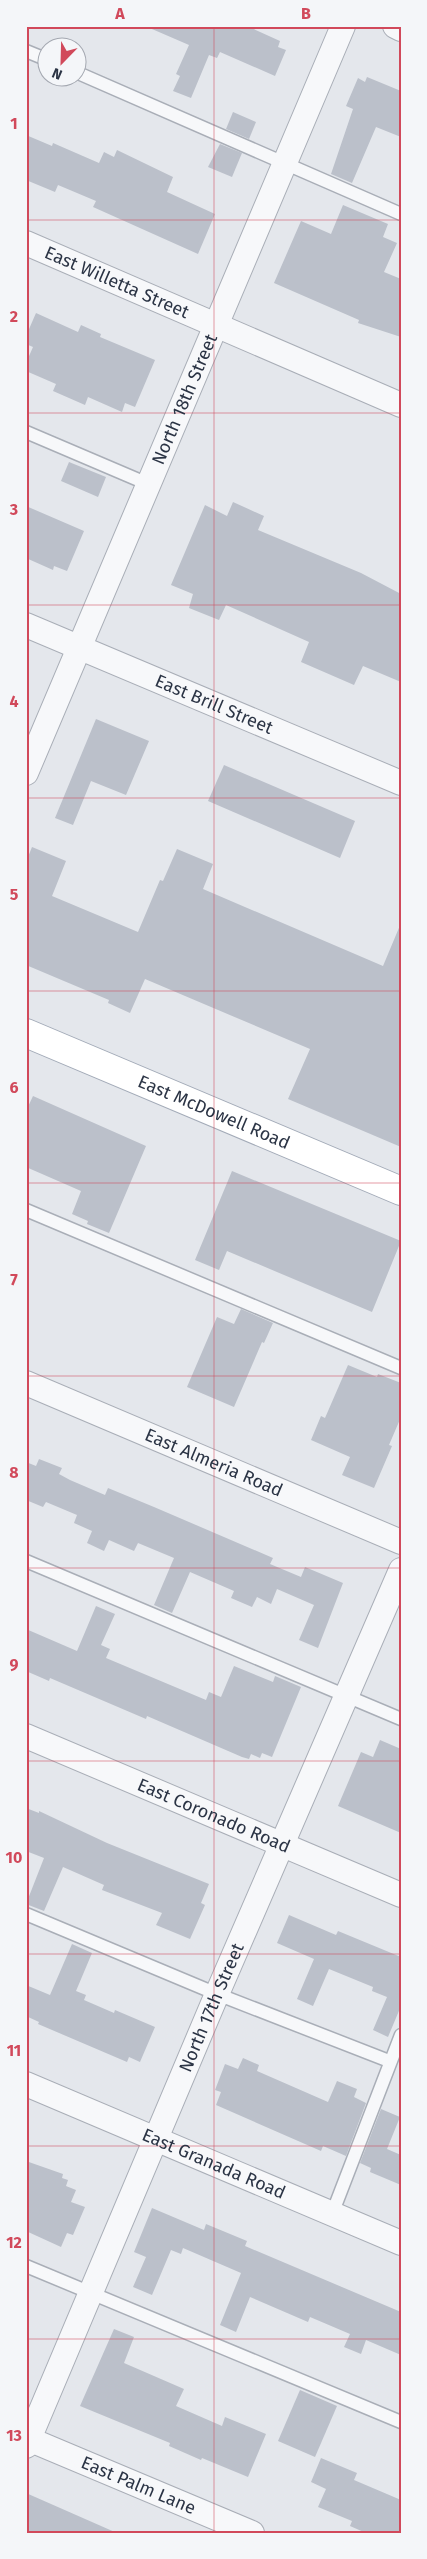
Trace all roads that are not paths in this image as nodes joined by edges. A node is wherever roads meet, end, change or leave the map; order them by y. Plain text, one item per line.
1 (343, 26) edge
2 (396, 26) edge
3 (401, 28) edge
4 (26, 51) edge
5 (38, 56) edge
6 (88, 77) edge
7 (285, 163) junction
8 (401, 214) edge
9 (26, 243) edge
10 (215, 326) junction
11 (401, 405) edge
12 (26, 432) edge
13 (148, 484) junction
14 (26, 625) edge
15 (79, 647) junction
16 (26, 773) edge
17 (401, 783) edge
18 (26, 1032) edge
19 (401, 1190) edge
20 (26, 1210) edge
21 (401, 1368) edge
22 (26, 1383) edge
23 (401, 1542) edge
24 (26, 1560) edge
25 (401, 1570) edge
26 (346, 1695) junction
27 (401, 1719) edge
28 (26, 1736) edge
29 (282, 1845) junction
30 (401, 1895) edge
31 (26, 1914) edge
32 (217, 1994) junction
33 (401, 2035) edge
34 (389, 2061) junction
35 (26, 2084) edge
36 (156, 2139) junction
37 (332, 2214) junction
38 (401, 2244) edge
39 (26, 2266) edge
40 (89, 2294) junction
41 (401, 2422) edge
42 (27, 2441) edge
43 (252, 2533) edge

1 - 7 street, North 18th Street
2 - 3 street
4 - 5 lane
6 - 7 lane
7 - 8 lane
7 - 10 street, North 18th Street
9 - 10 street, East Willetta Street
10 - 11 street, East Willetta Street
10 - 13 street, North 18th Street
12 - 13 lane
13 - 15 street, North 18th Street
14 - 15 street, East Brill Street
15 - 16 street, North 18th Street
15 - 17 street, East Brill Street
18 - 19 main road, East McDowell Road
20 - 21 lane
22 - 23 street, East Almeria Road
24 - 26 lane
25 - 26 street, North 17th Street
26 - 27 lane
26 - 29 street, North 17th Street
28 - 29 street, East Coronado Road
29 - 30 street, East Coronado Road
29 - 32 street, North 17th Street
31 - 32 lane
32 - 34 lane
32 - 36 street, North 17th Street
33 - 34 lane
34 - 37 lane
35 - 36 street, East Granada Road
36 - 37 street, East Granada Road
36 - 40 street, North 17th Street
37 - 38 street, East Granada Road
39 - 40 lane
40 - 41 lane
40 - 42 street, North 17th Street
42 - 43 street, East Palm Lane

